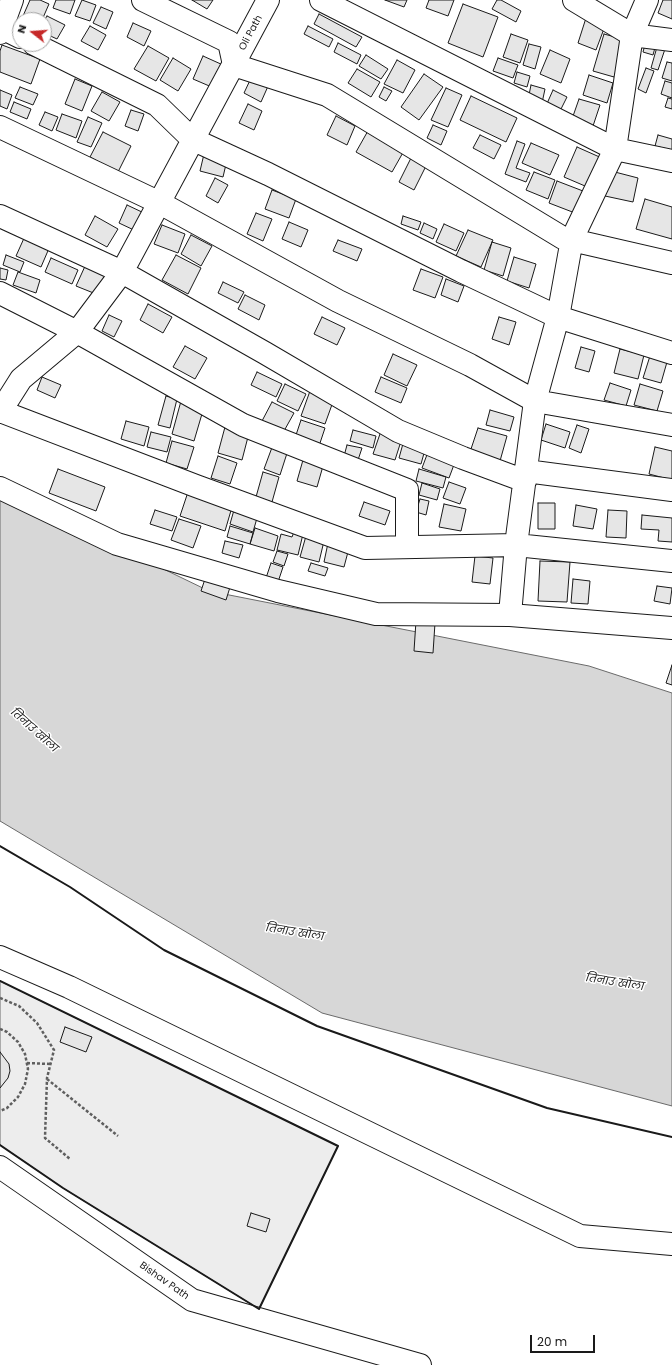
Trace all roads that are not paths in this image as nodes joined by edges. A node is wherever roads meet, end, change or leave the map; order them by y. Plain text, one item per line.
1 (12, 0) edge
2 (143, 0) edge
3 (268, 0) edge
4 (320, 0) edge
5 (574, 0) edge
6 (647, 0) edge
7 (6, 31) edge
8 (632, 36) junction
9 (672, 40) edge
10 (50, 52) edge
11 (234, 65) junction
12 (0, 127) edge
13 (192, 139) junction
14 (615, 150) junction
15 (672, 160) edge
16 (160, 203) junction
17 (0, 216) edge
18 (572, 239) junction
19 (672, 263) edge
20 (122, 272) junction
21 (0, 293) edge
22 (558, 317) junction
23 (77, 332) junction
24 (672, 353) edge
25 (535, 401) junction
26 (0, 412) edge
27 (672, 425) edge
28 (525, 476) junction
29 (0, 488) edge
30 (672, 490) edge
31 (516, 545) junction
32 (408, 547) junction
33 (672, 561) edge
34 (510, 615) junction
35 (672, 628) edge
36 (0, 957) edge
37 (0, 1167) edge
38 (672, 1244) edge
39 (420, 1365) edge

1 - 7 street
2 - 11 street
3 - 11 street, Oli Path
4 - 14 street
5 - 8 street
6 - 8 street
8 - 9 street
8 - 14 street
10 - 13 street
11 - 13 street, Oli Path
11 - 18 street
12 - 16 street
13 - 16 street, Oli Path
13 - 22 street
14 - 15 street
14 - 18 street
16 - 20 street, Oli Path
16 - 25 street
17 - 20 street
18 - 19 street
18 - 22 street
20 - 23 street, Oli Path
20 - 28 street
21 - 23 street
22 - 24 street
22 - 25 street
23 - 26 street, Oli Path
23 - 32 street
25 - 27 street
25 - 28 street
26 - 32 street
28 - 30 street
28 - 31 street
29 - 34 street
31 - 32 street
31 - 33 street
31 - 34 street
34 - 35 street
36 - 38 street
37 - 39 street, Bishav Path

